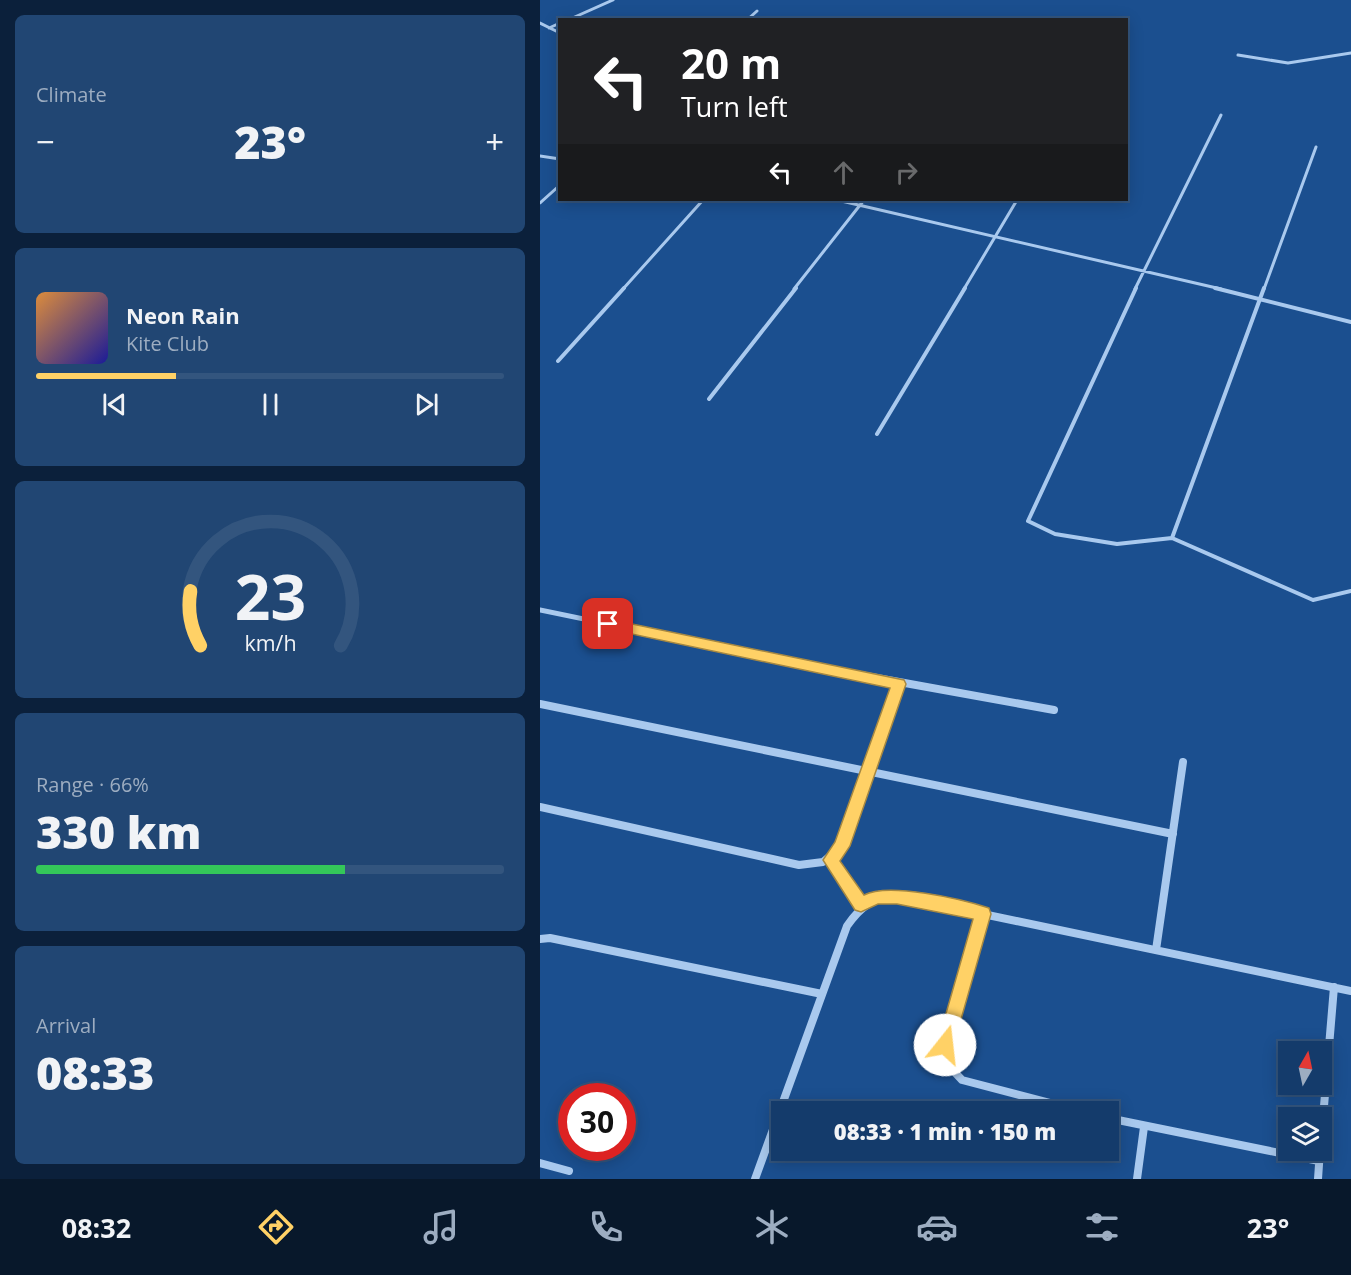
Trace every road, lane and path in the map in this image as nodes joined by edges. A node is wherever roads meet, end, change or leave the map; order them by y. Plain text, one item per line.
1 (613, 0) edge
2 (757, 11) dead end
3 (572, 18) edge
4 (749, 18) edge
5 (540, 23) edge
6 (558, 24) edge
7 (549, 28) junction
8 (558, 32) edge
9 (1351, 53) edge
10 (1239, 55) dead end
11 (1221, 115) dead end
12 (1316, 147) dead end
13 (540, 156) edge
14 (558, 159) edge
15 (558, 187) edge
16 (702, 201) edge
17 (843, 201) edge
18 (863, 201) edge
19 (1016, 201) edge
20 (540, 203) edge
21 (861, 204) junction
22 (994, 235) junction
23 (1144, 270) junction
24 (1258, 300) junction
25 (1351, 322) edge
26 (558, 361) dead end
27 (709, 399) dead end
28 (877, 434) dead end
29 (1172, 538) junction
30 (1351, 591) edge
31 (540, 611) edge
32 (898, 684) junction
33 (540, 704) edge
34 (1054, 710) dead end
35 (1183, 762) dead end
36 (869, 770) junction
37 (540, 807) edge
38 (1173, 834) junction
39 (831, 860) junction
40 (861, 905) junction
41 (983, 914) junction
42 (540, 939) edge
43 (1156, 950) junction
44 (1334, 987) junction
45 (1351, 991) edge
46 (822, 994) junction
47 (1043, 1101) edge
48 (1324, 1107) edge
49 (1119, 1121) edge
50 (1144, 1127) junction
51 (1278, 1153) edge
52 (1319, 1161) edge
53 (540, 1163) edge
54 (569, 1171) dead end
55 (755, 1179) edge
56 (1137, 1179) edge
57 (1318, 1179) edge

1 - 3 lane
2 - 4 lane
5 - 7 lane
6 - 7 lane
7 - 8 lane
9 - 10 lane
11 - 23 lane
12 - 24 lane
13 - 14 lane
15 - 20 lane
16 - 26 lane
17 - 21 lane
18 - 21 lane
19 - 22 lane
21 - 22 lane
21 - 27 lane
22 - 23 lane
22 - 28 lane
23 - 24 lane
23 - 29 lane
24 - 25 lane
24 - 29 lane
29 - 30 lane
31 - 32 street
32 - 34 street
32 - 36 street
33 - 36 street
35 - 38 street
36 - 38 street
36 - 39 street
37 - 39 street
38 - 43 street
39 - 40 street
40 - 41 street
40 - 46 street
41 - 43 street
41 - 47 street
42 - 46 street
43 - 44 street
44 - 45 street
44 - 48 street
46 - 55 street
49 - 50 street
50 - 51 street
50 - 56 street
52 - 57 street
53 - 54 street

